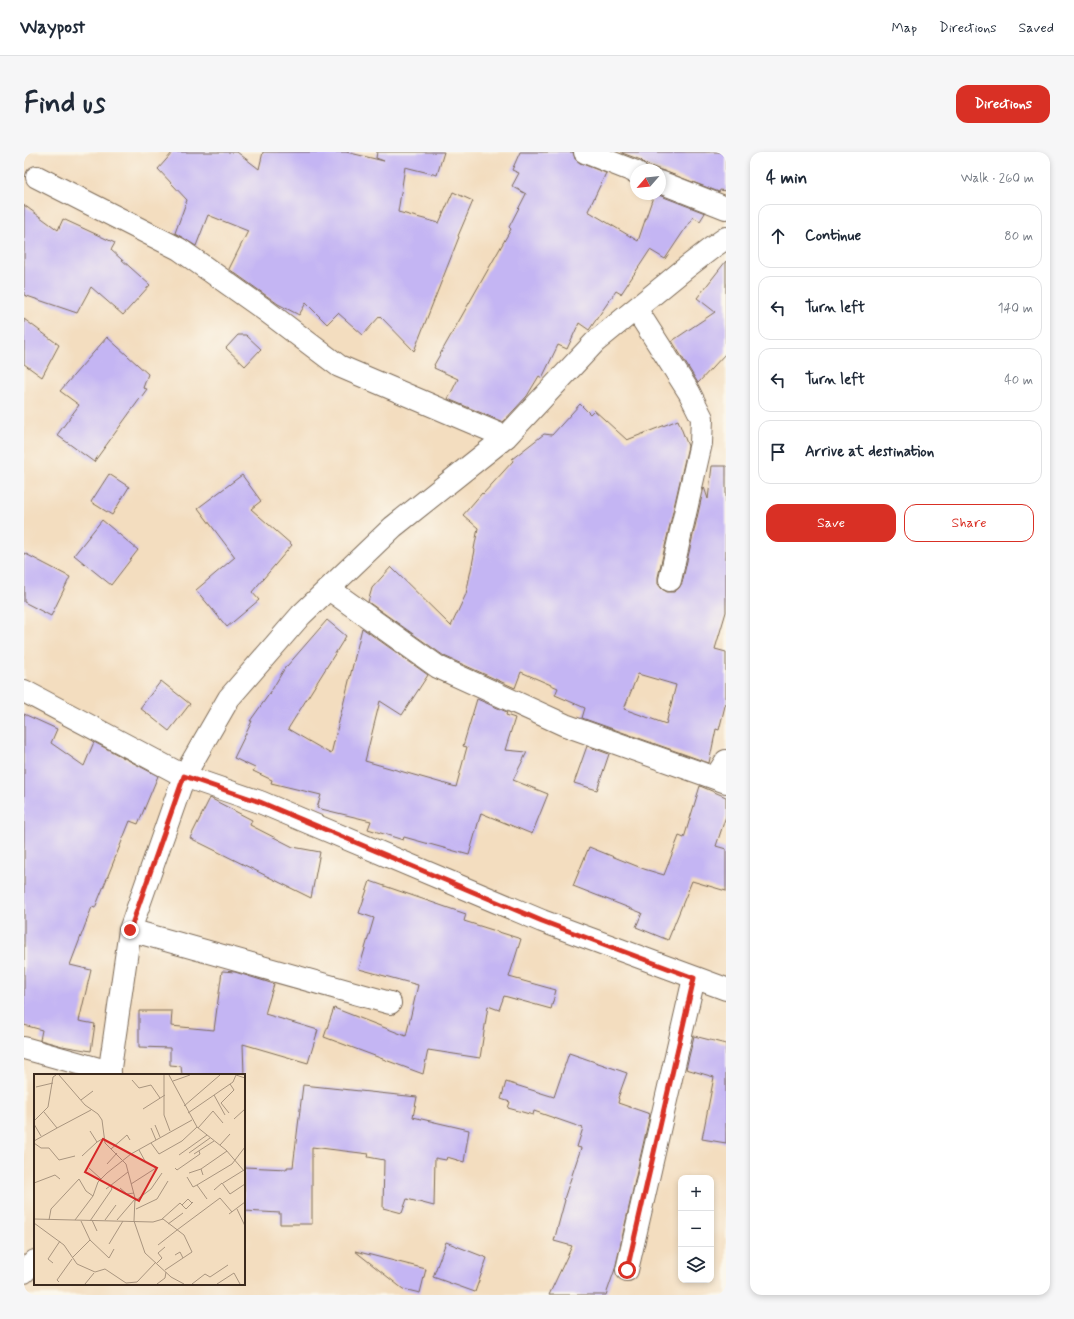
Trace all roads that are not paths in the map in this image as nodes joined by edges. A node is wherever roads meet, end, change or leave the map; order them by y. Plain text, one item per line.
1 (585, 152) edge
2 (630, 170) edge
3 (37, 177) dead end
4 (666, 184) edge
5 (726, 208) edge
6 (722, 247) edge
7 (636, 309) junction
8 (506, 437) junction
9 (670, 580) dead end
10 (329, 589) junction
11 (24, 691) edge
12 (722, 774) edge
13 (184, 776) junction
14 (130, 930) junction
15 (694, 978) junction
16 (726, 990) edge
17 (390, 1003) dead end
18 (24, 1048) edge
19 (109, 1074) edge
20 (34, 1262) edge
21 (627, 1270) dead end
22 (24, 1272) edge

1 - 2 street
3 - 8 street
4 - 5 street
6 - 7 street
7 - 8 street
7 - 9 street
8 - 10 street
10 - 12 street
10 - 13 street
11 - 13 street
13 - 14 street
13 - 15 street
14 - 17 street
14 - 19 street
15 - 16 street
15 - 21 street
18 - 19 street
20 - 22 street

